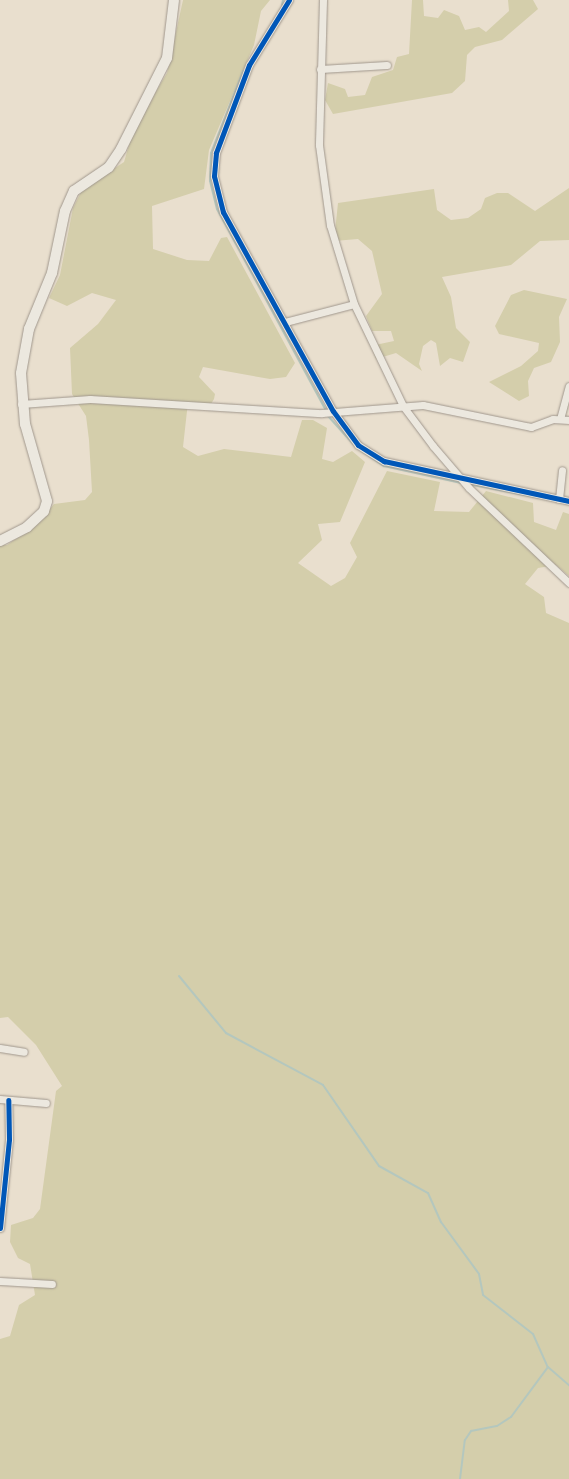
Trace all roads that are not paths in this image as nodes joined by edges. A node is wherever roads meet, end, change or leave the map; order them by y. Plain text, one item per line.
1 (174, 0) edge
2 (289, 0) edge
3 (324, 0) edge
4 (387, 65) dead end
5 (320, 69) junction
6 (354, 304) junction
7 (285, 322) junction
8 (569, 386) edge
9 (22, 404) junction
10 (403, 406) junction
11 (328, 412) junction
12 (560, 419) junction
13 (569, 420) edge
14 (562, 470) dead end
15 (465, 483) junction
16 (559, 499) junction
17 (569, 501) edge
18 (0, 541) edge
19 (569, 583) edge
20 (0, 1048) edge
21 (24, 1052) dead end
22 (4, 1100) edge
23 (46, 1103) dead end
24 (0, 1228) edge
25 (0, 1281) edge
26 (52, 1284) dead end

1 - 9 main road
2 - 7 street
3 - 5 street
4 - 5 street
5 - 6 street
6 - 7 street
6 - 10 street
7 - 11 street
8 - 12 street
9 - 11 street
9 - 18 main road
10 - 11 street
10 - 12 street
10 - 15 street
11 - 15 street
12 - 13 street
14 - 16 street
15 - 16 street
15 - 19 street
16 - 17 street
20 - 21 street
22 - 23 street
22 - 24 street
25 - 26 street

